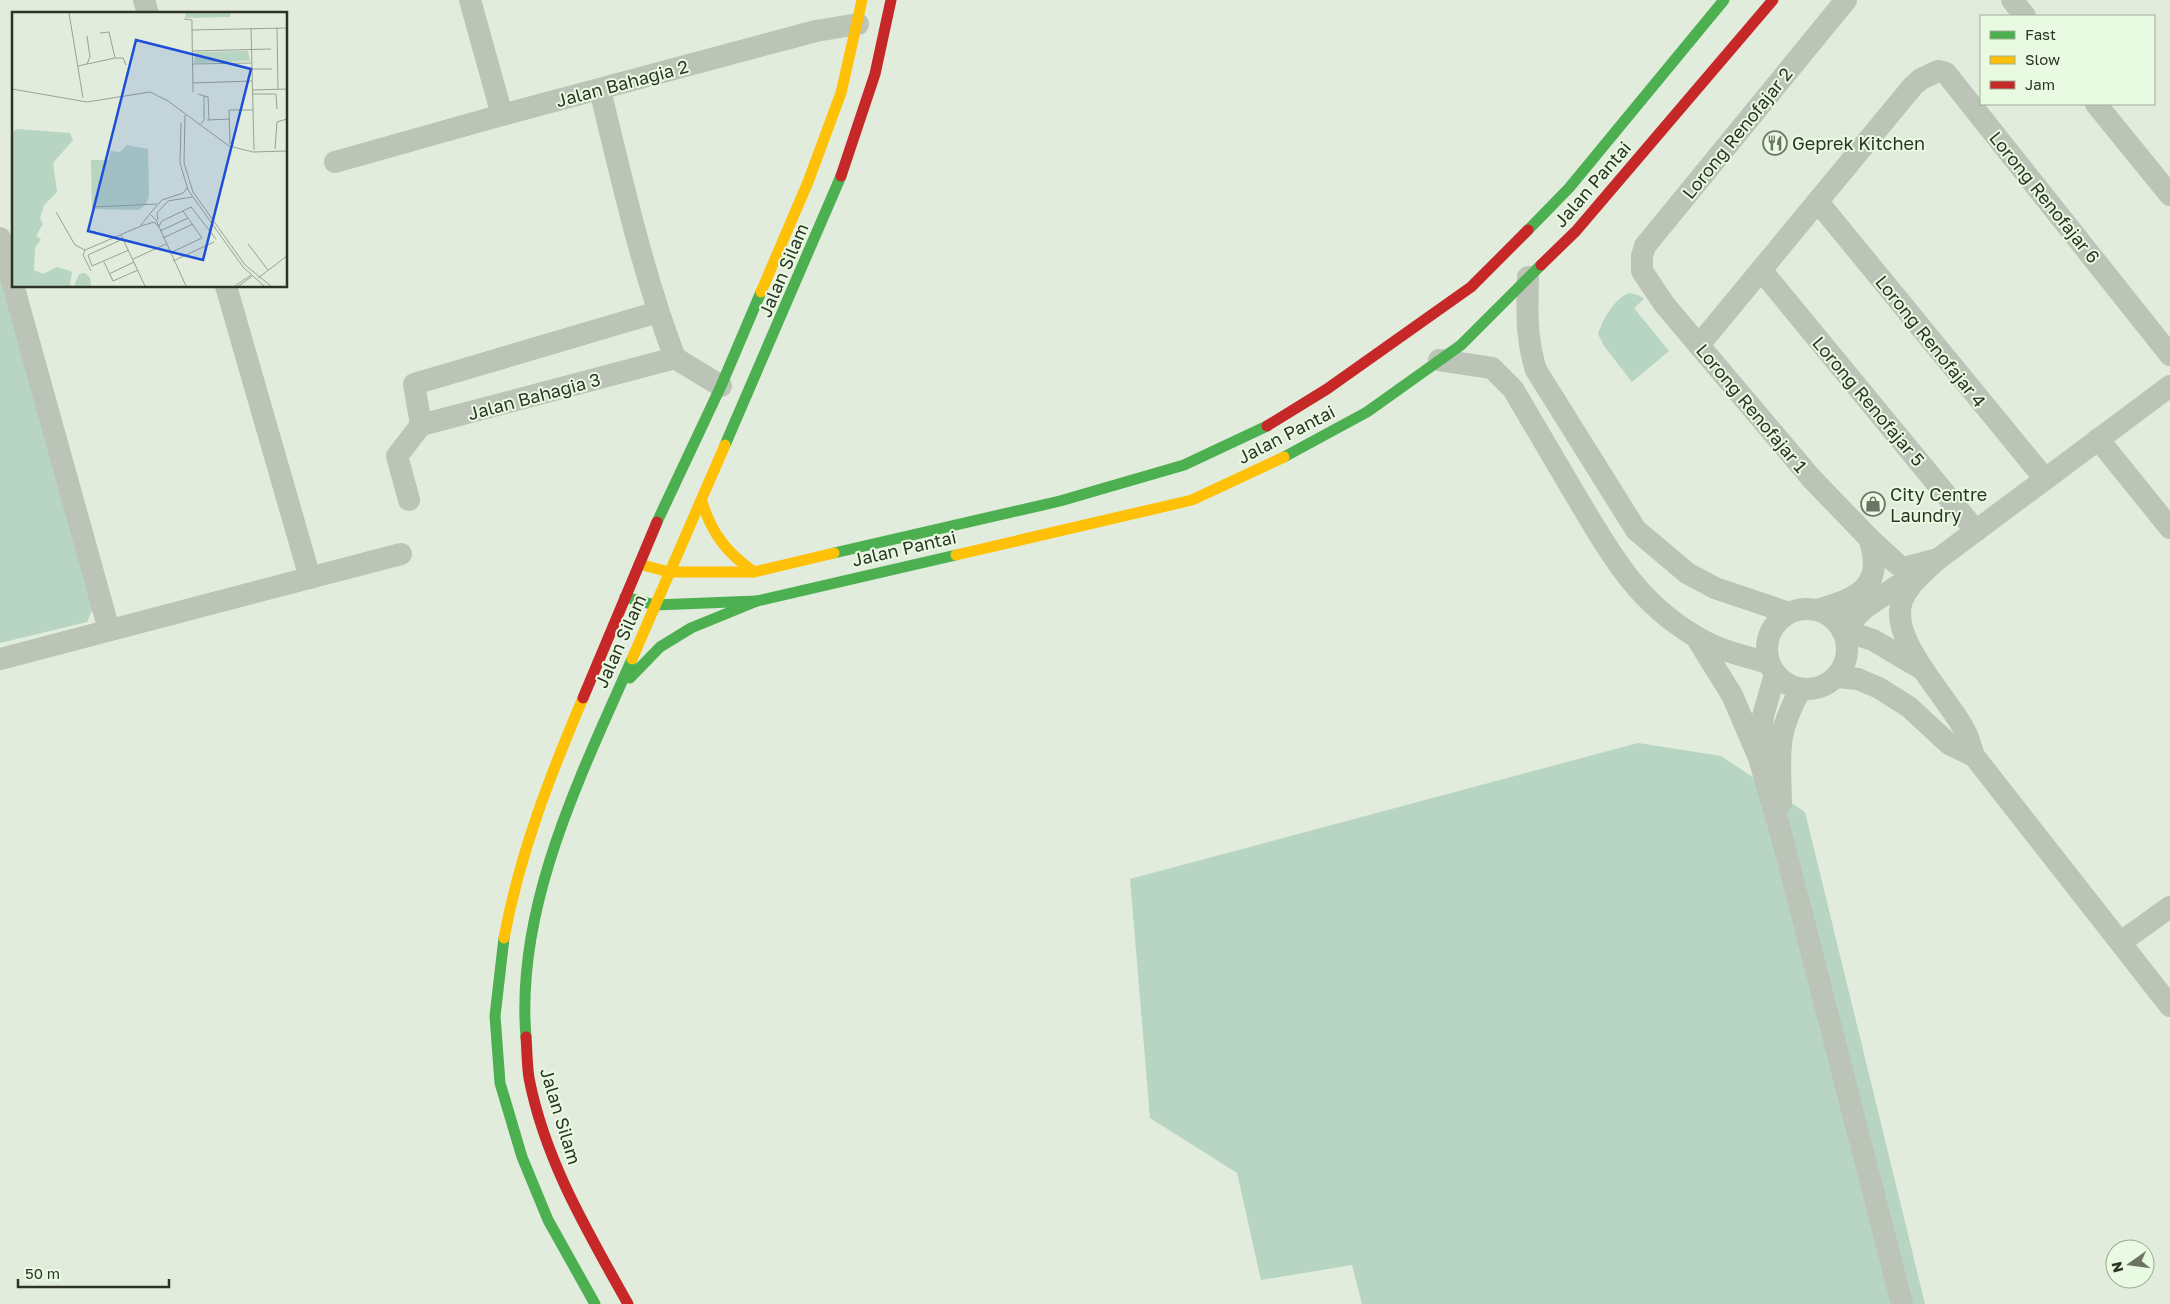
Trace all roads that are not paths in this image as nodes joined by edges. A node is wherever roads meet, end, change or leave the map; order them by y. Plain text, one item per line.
1 (470, 0) edge
2 (862, 0) edge
3 (891, 0) edge
4 (1724, 0) edge
5 (1773, 0) edge
6 (1846, 0) edge
7 (2012, 0) edge
8 (2024, 15) edge
9 (858, 24) junction
10 (600, 90) junction
11 (2097, 105) edge
12 (502, 115) junction
13 (335, 162) dead end
14 (2170, 195) edge
15 (1818, 202) junction
16 (0, 238) edge
17 (1761, 270) junction
18 (1642, 271) joint
19 (1528, 277) junction
20 (12, 281) edge
21 (14, 288) edge
22 (227, 288) edge
23 (658, 312) junction
24 (1699, 345) junction
25 (2170, 355) edge
26 (675, 358) junction
27 (1439, 360) junction
28 (721, 386) junction
29 (2170, 386) edge
30 (421, 425) junction
31 (2098, 439) junction
32 (2045, 479) junction
33 (409, 500) dead end
34 (702, 502) junction
35 (2170, 528) edge
36 (1976, 531) junction
37 (1869, 538) junction
38 (401, 554) dead end
39 (1938, 559) junction
40 (639, 564) junction
41 (669, 572) junction
42 (754, 572) junction
43 (310, 578) junction
44 (626, 597) junction
45 (757, 601) junction
46 (655, 605) junction
47 (1817, 610) junction
48 (1789, 613) junction
49 (109, 630) junction
50 (1842, 630) junction
51 (1696, 637) junction
52 (0, 660) edge
53 (1772, 668) junction
54 (1925, 671) junction
55 (1836, 677) junction
56 (1801, 689) junction
57 (617, 690) junction
58 (1974, 756) junction
59 (1759, 758) junction
60 (1782, 837) junction
61 (2169, 911) edge
62 (2120, 942) junction
63 (2170, 1006) edge
64 (595, 1304) edge
65 (628, 1304) edge
66 (1902, 1304) edge

1 - 12 street
2 - 9 main road, Jalan Silam
3 - 34 main road, Jalan Silam
4 - 42 main road, Jalan Pantai
5 - 19 main road, Jalan Pantai
6 - 18 street, Lorong Renofajar 2
7 - 8 street
9 - 10 street, Jalan Bahagia 2
9 - 28 main road, Jalan Silam
10 - 12 street, Jalan Bahagia 2
10 - 23 street
11 - 14 street
12 - 13 street, Jalan Bahagia 2
15 - 17 street, Lorong Renofajar 6
15 - 25 street, Lorong Renofajar 6
15 - 32 street, Lorong Renofajar 4
16 - 20 street
17 - 24 street, Lorong Renofajar 6
17 - 36 street, Lorong Renofajar 5
18 - 24 street, Lorong Renofajar 1
19 - 27 main road, Jalan Pantai
19 - 48 street
21 - 49 street
22 - 43 street
23 - 26 street
23 - 30 street
24 - 37 street, Lorong Renofajar 1
26 - 28 street
26 - 30 street, Jalan Bahagia 3
27 - 45 main road, Jalan Pantai
27 - 51 street
28 - 40 main road, Jalan Silam
29 - 31 street
30 - 33 street
31 - 32 street
31 - 35 street
32 - 36 street
34 - 41 main road, Jalan Silam
34 - 42 main road
36 - 39 street
37 - 39 street, Lorong Renofajar 1
37 - 47 street
38 - 43 street
39 - 50 street
39 - 54 street
40 - 41 main road, Jalan Pantai
40 - 44 main road, Jalan Silam
41 - 42 main road, Jalan Pantai
41 - 46 main road, Jalan Silam
43 - 49 street
44 - 46 main road, Jalan Pantai
44 - 64 main road, Jalan Silam
45 - 46 main road, Jalan Pantai
45 - 57 main road
46 - 57 main road, Jalan Silam
47 - 48 street
47 - 50 street
48 - 53 street
49 - 52 street
50 - 54 street
50 - 55 street
51 - 53 street
51 - 59 street
53 - 56 street
53 - 59 street
54 - 58 street
55 - 56 street
55 - 58 street
56 - 60 street
57 - 65 main road, Jalan Silam
58 - 62 street
59 - 60 street
60 - 66 street
61 - 62 street
62 - 63 street

